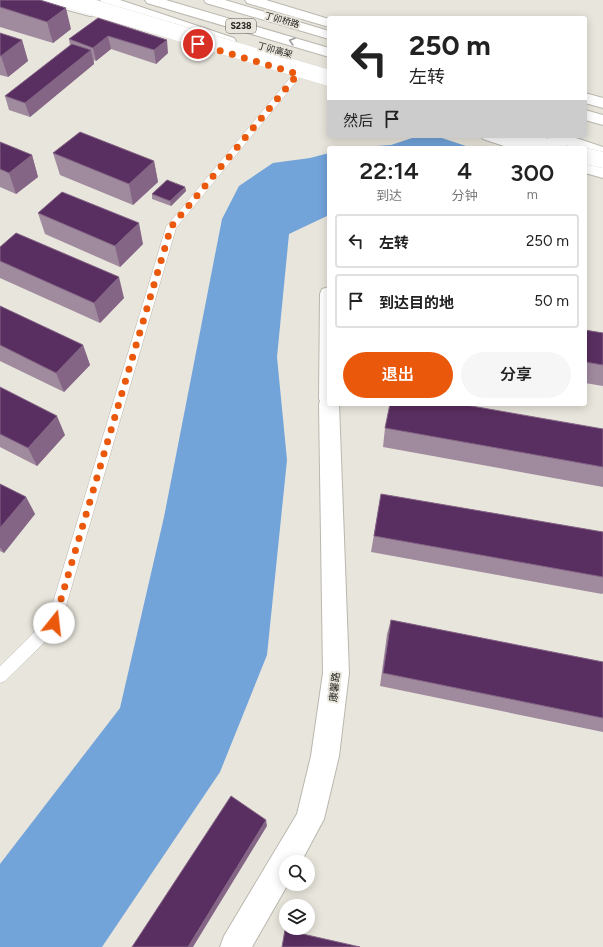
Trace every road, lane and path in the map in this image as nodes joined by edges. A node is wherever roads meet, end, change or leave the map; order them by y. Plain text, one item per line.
1 (47, 0) edge
2 (68, 0) edge
3 (107, 0) edge
4 (152, 0) edge
5 (194, 0) edge
6 (211, 0) edge
7 (252, 0) edge
8 (327, 22) edge
9 (327, 34) edge
10 (327, 39) edge
11 (327, 51) edge
12 (327, 64) edge
13 (302, 71) junction
14 (327, 74) edge
15 (327, 77) edge
16 (327, 83) edge
17 (587, 99) edge
18 (603, 103) edge
19 (587, 116) edge
20 (603, 120) edge
21 (498, 138) edge
22 (560, 138) edge
23 (516, 142) edge
24 (539, 146) edge
25 (545, 146) edge
26 (585, 146) edge
27 (587, 147) edge
28 (603, 152) edge
29 (587, 157) edge
30 (603, 161) edge
31 (587, 169) edge
32 (603, 174) edge
33 (329, 406) edge
34 (0, 676) edge
35 (235, 947) edge

1 - 13 main road
2 - 15 main road, bridge
3 - 12 main road, 丁卯高架 / S238
3 - 13 main road, S238
11 -> 4 main road, 丁卯高架 / S238
5 - 10 main road
6 - 9 main road, 丁卯桥路 / S238
7 - 8 main road
13 - 14 main road, S238
13 - 16 main road
13 - 34 lane
17 - 18 main road
19 - 20 main road
21 - 23 main road
22 - 26 main road
23 - 24 main road
23 - 25 main road
27 - 28 main road
29 - 30 main road
31 - 32 main road
33 - 35 main road, 康馨路

